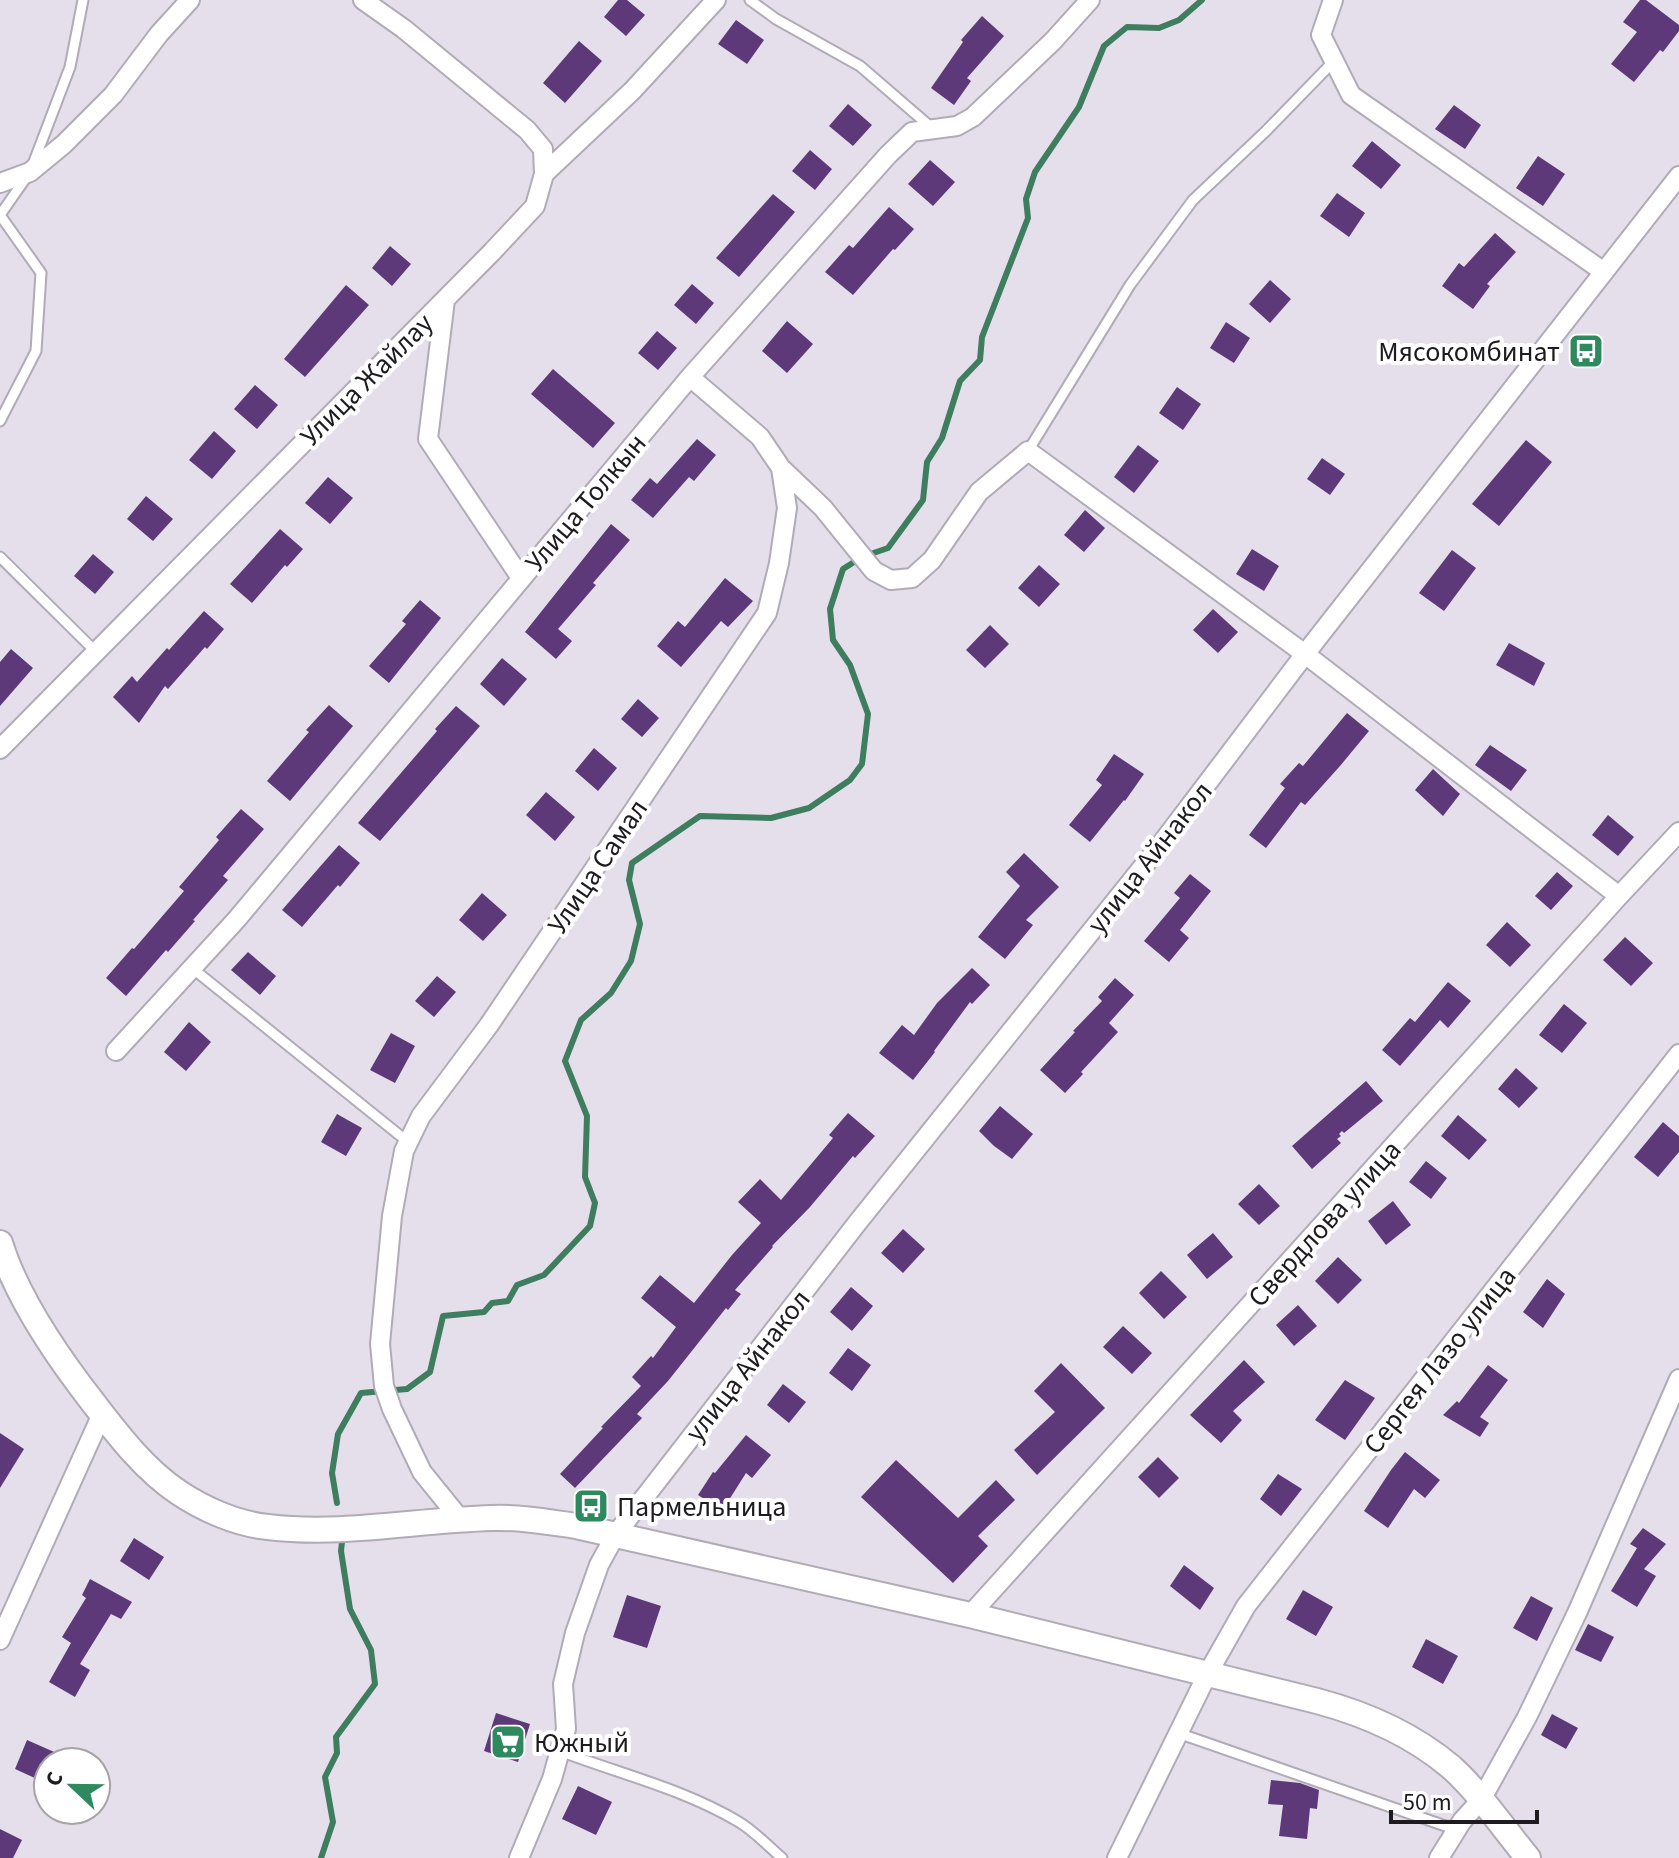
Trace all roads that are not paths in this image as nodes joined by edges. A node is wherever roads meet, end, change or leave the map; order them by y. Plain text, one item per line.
1 (83, 0) edge
2 (190, 0) edge
3 (363, 0) edge
4 (716, 0) edge
5 (750, 0) edge
6 (1090, 0) edge
7 (1333, 0) edge
8 (1334, 61) junction
9 (933, 129) junction
10 (30, 172) junction
11 (544, 174) junction
12 (1679, 176) edge
13 (0, 183) edge
14 (0, 215) edge
15 (1604, 272) junction
16 (445, 300) junction
17 (690, 377) junction
18 (0, 421) edge
19 (1028, 451) junction
20 (781, 468) junction
21 (0, 557) edge
22 (521, 578) junction
23 (96, 652) junction
24 (1305, 654) junction
25 (0, 749) edge
26 (1679, 832) edge
27 (1619, 896) junction
28 (192, 968) junction
29 (116, 1051) dead end
30 (1679, 1054) edge
31 (408, 1142) junction
32 (2, 1254) edge
33 (1679, 1379) edge
34 (102, 1414) junction
35 (460, 1519) junction
36 (616, 1534) junction
37 (970, 1615) junction
38 (0, 1640) edge
39 (1208, 1673) junction
40 (1178, 1733) junction
41 (560, 1751) junction
42 (1481, 1800) junction
43 (1457, 1830) junction
44 (519, 1858) edge
45 (782, 1858) edge
46 (1117, 1858) edge
47 (1439, 1858) edge
48 (1528, 1858) edge

1 - 10 lane
2 - 10 street
3 - 11 street
4 - 11 street, Улица Жайлау
5 - 9 lane
6 - 9 street, Улица Толкын
7 - 8 street
8 - 15 street
8 - 19 lane
9 - 17 street, Улица Толкын
10 - 13 street
10 - 14 lane
11 - 16 street, Улица Жайлау
12 - 15 street, улица Айнакол
14 - 18 lane
15 - 24 street, улица Айнакол
16 - 22 street
16 - 23 street, Улица Жайлау
17 - 20 street, Улица Самал
17 - 22 street, Улица Толкын
19 - 20 street
19 - 24 street
20 - 31 street, Улица Самал
21 - 23 lane
22 - 28 street, Улица Толкын
23 - 25 street, Улица Жайлау
24 - 27 street
24 - 36 street, улица Айнакол
26 - 27 street, Свердлова улица
27 - 37 street, Свердлова улица
28 - 29 street, Улица Толкын
28 - 31 lane
30 - 39 street, Сергея Лазо улица
31 - 35 street, Улица Самал
32 - 34 main road
33 - 42 street
34 - 35 main road
34 - 38 street
35 - 36 main road
36 - 37 main road
36 - 41 street, улица Айнакол
37 - 39 main road
39 - 40 street, Сергея Лазо улица
39 - 42 main road
40 - 43 lane
40 - 46 street, Сергея Лазо улица
41 - 44 street, улица Айнакол
41 - 45 lane
42 - 43 street
42 - 48 main road
43 - 47 street

